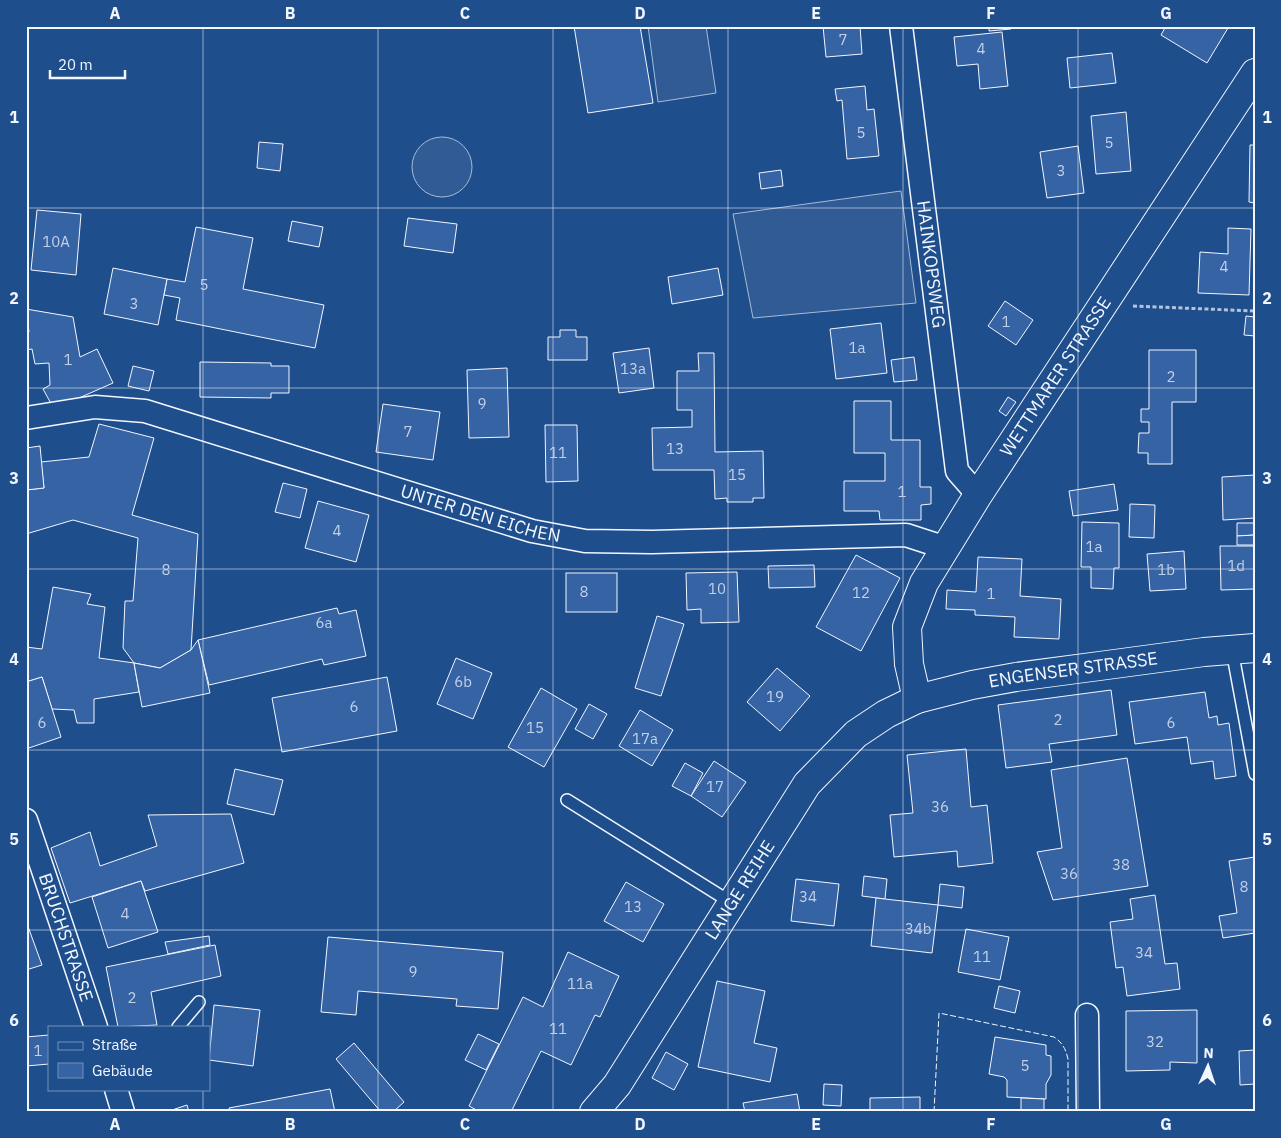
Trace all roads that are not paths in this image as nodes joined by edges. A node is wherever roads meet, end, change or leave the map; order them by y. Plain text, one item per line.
1 (901, 26) edge
2 (1255, 73) edge
3 (26, 418) edge
4 (978, 495) junction
5 (946, 548) junction
6 (1243, 649) edge
7 (917, 698) junction
8 (1255, 774) edge
9 (566, 800) dead end
10 (26, 820) edge
11 (732, 903) junction
12 (199, 1002) dead end
13 (1087, 1015) dead end
14 (96, 1026) edge
15 (179, 1026) edge
16 (116, 1090) edge
17 (596, 1111) edge
18 (123, 1112) edge
19 (1088, 1112) edge

1 - 4 street, HAINKOPSWEG
2 - 4 street, WETTMARER STRASSE
3 - 5 street, UNTER DEN EICHEN
4 - 5 street, WETTMARER STRASSE
5 - 7 street, WETTMARER STRASSE
6 - 7 street, ENGENSER STRASSE
6 - 8 lane, ENGENSER STRASSE
7 - 11 street, LANGE REIHE
9 - 11 lane
10 - 14 street, BRUCHSTRASSE
11 - 17 street, LANGE REIHE
12 - 15 lane
13 - 19 street
16 - 18 street

